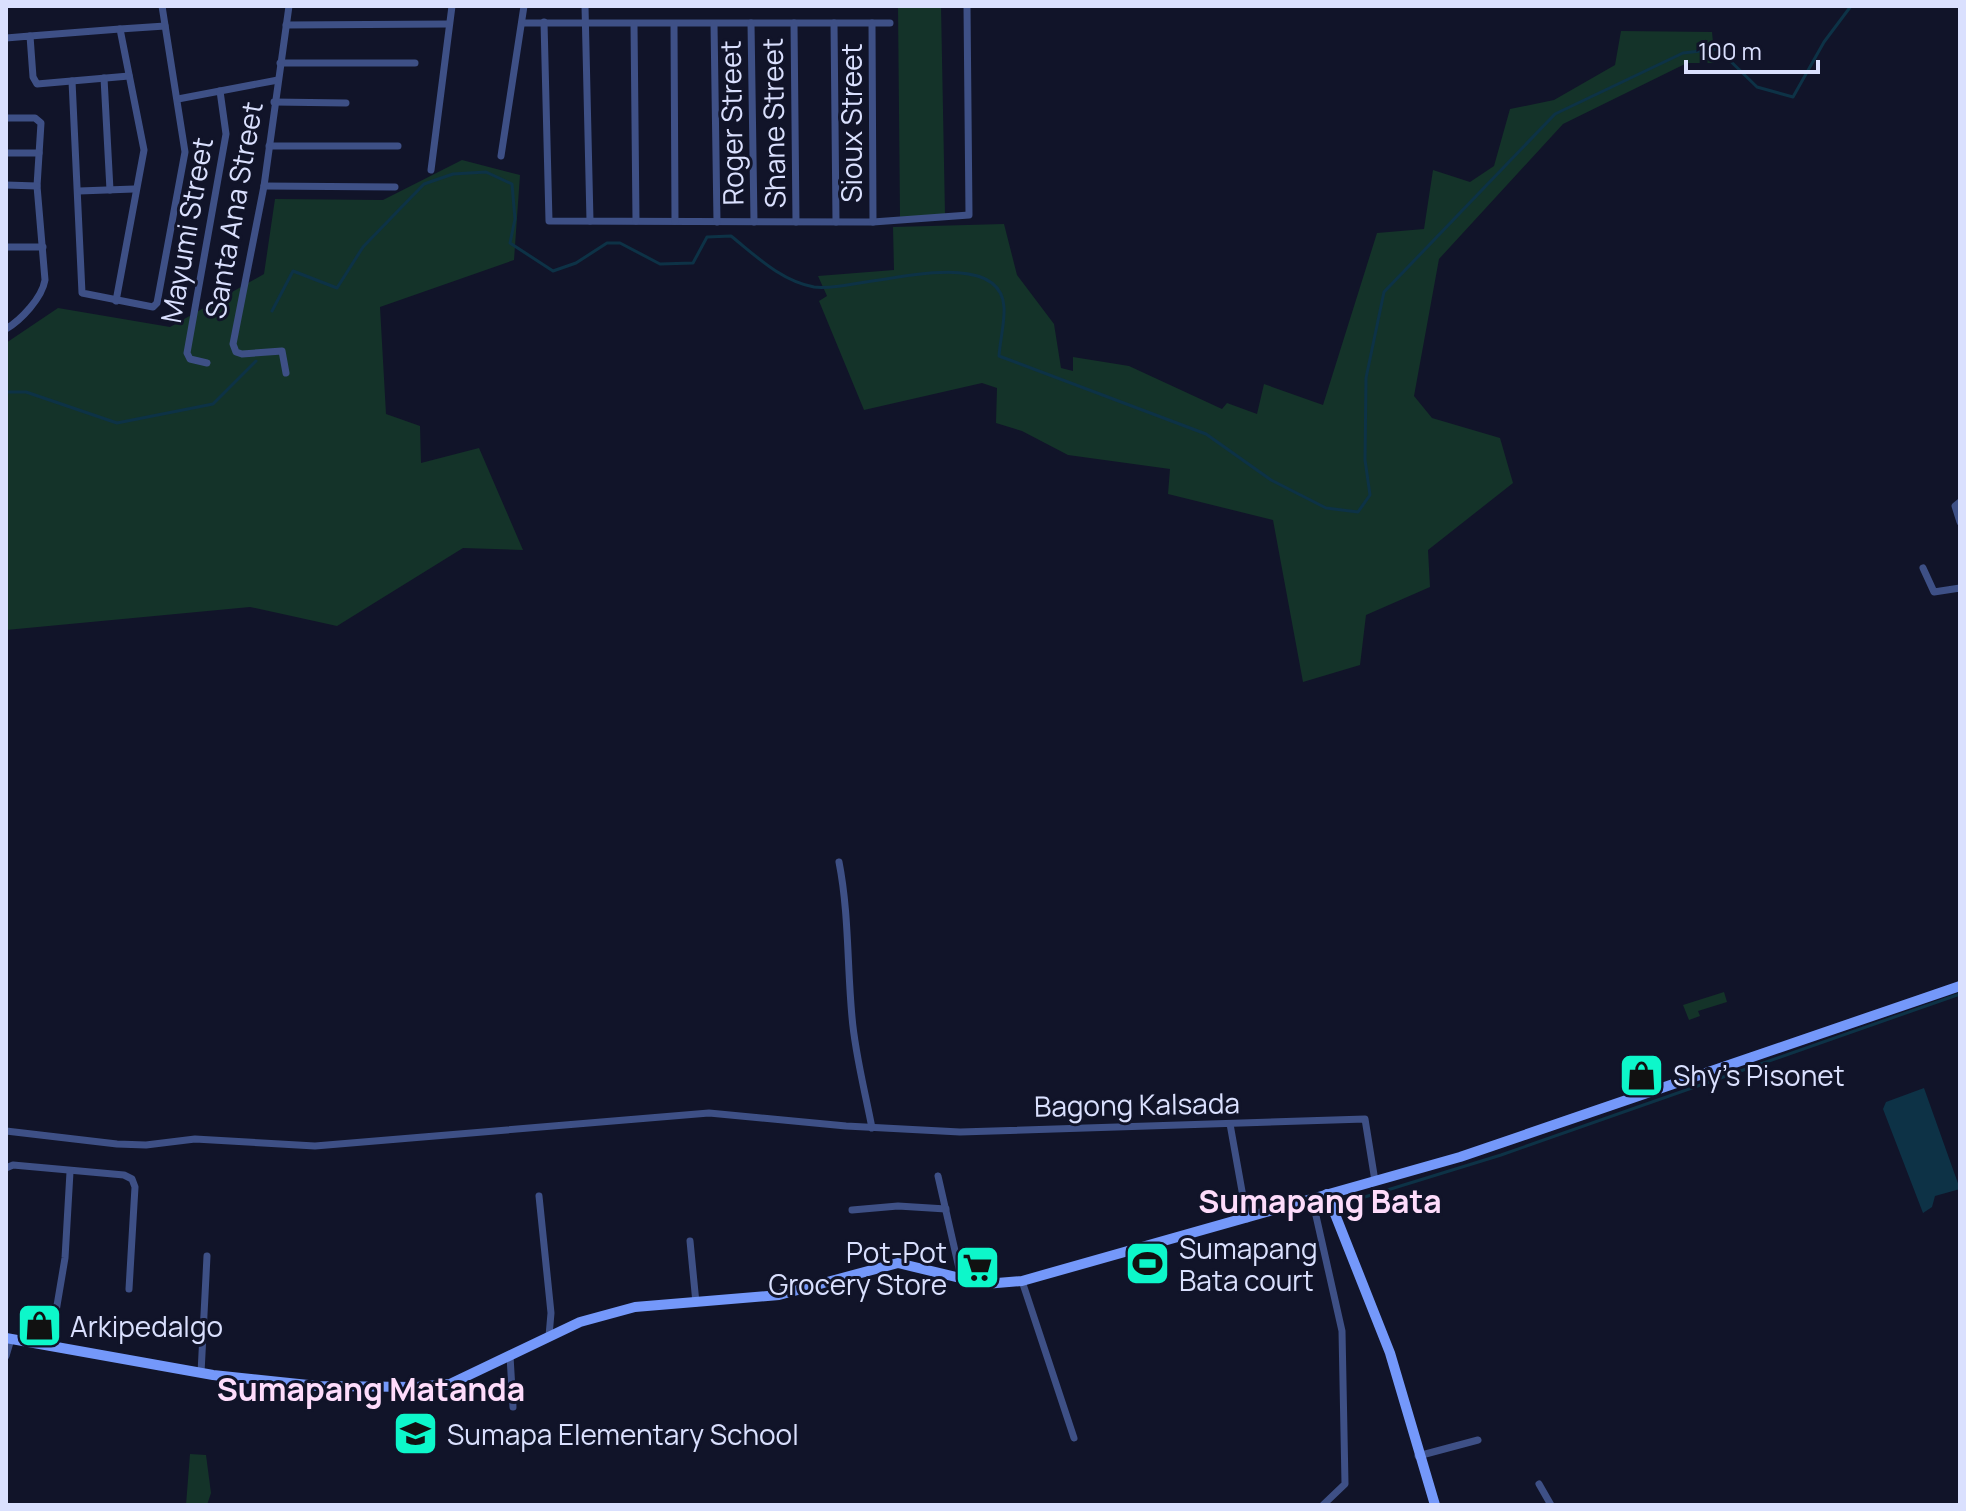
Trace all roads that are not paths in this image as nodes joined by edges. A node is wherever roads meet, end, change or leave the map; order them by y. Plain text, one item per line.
1 (162, 6) edge
2 (289, 6) edge
3 (452, 6) edge
4 (524, 6) edge
5 (585, 6) edge
6 (967, 6) edge
7 (544, 22) junction
8 (585, 22) junction
9 (522, 23) junction
10 (751, 23) junction
11 (794, 23) junction
12 (834, 23) junction
13 (872, 23) junction
14 (890, 23) dead end
15 (449, 24) junction
16 (634, 24) junction
17 (674, 24) junction
18 (714, 24) junction
19 (286, 25) junction
20 (165, 26) junction
21 (120, 29) junction
22 (30, 36) junction
23 (6, 38) edge
24 (280, 63) junction
25 (415, 63) dead end
26 (129, 76) junction
27 (104, 78) junction
28 (278, 80) junction
29 (72, 81) junction
30 (220, 91) junction
31 (178, 99) junction
32 (274, 102) junction
33 (346, 103) dead end
34 (6, 118) edge
35 (269, 146) junction
36 (398, 146) dead end
37 (6, 153) edge
38 (39, 153) junction
39 (501, 156) dead end
40 (431, 170) dead end
41 (6, 185) edge
42 (37, 186) junction
43 (264, 186) junction
44 (395, 187) dead end
45 (134, 189) junction
46 (110, 190) junction
47 (79, 191) junction
48 (590, 221) junction
49 (636, 221) junction
50 (675, 221) junction
51 (717, 222) junction
52 (754, 222) junction
53 (796, 222) junction
54 (836, 222) junction
55 (873, 222) junction
56 (6, 247) edge
57 (43, 247) junction
58 (116, 301) junction
59 (6, 329) edge
60 (207, 363) dead end
61 (286, 373) dead end
62 (1960, 502) edge
63 (1960, 522) edge
64 (1923, 568) dead end
65 (1960, 588) edge
66 (839, 862) dead end
67 (1960, 986) edge
68 (1230, 1124) junction
69 (872, 1128) junction
70 (6, 1131) edge
71 (6, 1168) edge
72 (70, 1172) junction
73 (938, 1176) dead end
74 (1375, 1181) junction
75 (1327, 1194) junction
76 (539, 1196) dead end
77 (1312, 1198) junction
78 (946, 1209) junction
79 (852, 1210) dead end
80 (1247, 1219) junction
81 (690, 1241) dead end
82 (207, 1256) dead end
83 (961, 1277) junction
84 (1022, 1281) junction
85 (129, 1289) dead end
86 (696, 1303) junction
87 (549, 1336) junction
88 (8, 1338) edge
89 (50, 1347) junction
90 (6, 1356) edge
91 (510, 1356) junction
92 (201, 1373) junction
93 (513, 1407) dead end
94 (1074, 1438) dead end
95 (1478, 1440) dead end
96 (1418, 1456) junction
97 (1539, 1484) dead end
98 (1323, 1505) edge
99 (1435, 1505) edge
100 (1551, 1505) edge

1 - 20 street
2 - 19 street, Santa Ana Street
3 - 15 street
4 - 9 street
5 - 8 street
6 - 55 street
7 - 8 street
7 - 9 street
7 - 48 street
8 - 16 street
8 - 48 street
9 - 39 street
10 - 11 street
10 - 18 street
10 - 52 street, Roger Street
11 - 12 street
11 - 53 street, Shane Street
12 - 13 street
12 - 54 street
13 - 14 street
13 - 55 street, Sioux Street
15 - 19 street
15 - 40 street
16 - 17 street
16 - 49 street
17 - 18 street
17 - 50 street
18 - 51 street
19 - 24 street, Santa Ana Street
20 - 21 street
20 - 31 street
21 - 22 street
21 - 26 street
22 - 23 street
22 - 29 street
24 - 25 street
24 - 28 street, Santa Ana Street
26 - 27 street
26 - 45 street
27 - 29 street
27 - 46 street
28 - 30 street
28 - 32 street, Santa Ana Street
29 - 47 street
30 - 31 street
30 - 60 street, Mayumi Street
31 - 58 street
32 - 33 street
32 - 35 street, Santa Ana Street
34 - 38 street
35 - 36 street
35 - 43 street, Santa Ana Street
37 - 38 street
38 - 42 street
41 - 42 street
42 - 57 street
43 - 44 street
43 - 61 street, Santa Ana Street
45 - 46 street
45 - 58 street
46 - 47 street
47 - 58 street
48 - 49 street
49 - 50 street
50 - 51 street
51 - 52 street
52 - 53 street
53 - 54 street
54 - 55 street
56 - 57 street
57 - 59 street
62 - 63 street
64 - 65 street
66 - 69 street
67 - 74 main road
68 - 69 street, Bagong Kalsada
68 - 74 street, Bagong Kalsada
68 - 80 street
69 - 70 street, Bagong Kalsada
71 - 72 street
72 - 85 street
72 - 89 street
73 - 78 street
74 - 75 main road
75 - 77 main road
75 - 96 main road
76 - 87 street
77 - 80 main road
77 - 98 street
78 - 79 street
78 - 83 street
80 - 84 main road
81 - 86 street
82 - 92 street
83 - 84 main road
83 - 86 main road
84 - 94 street
86 - 87 main road
87 - 91 main road
88 - 89 main road
88 - 90 street
89 - 92 main road
91 - 92 main road
91 - 93 street
95 - 96 street
96 - 99 main road
97 - 100 street

